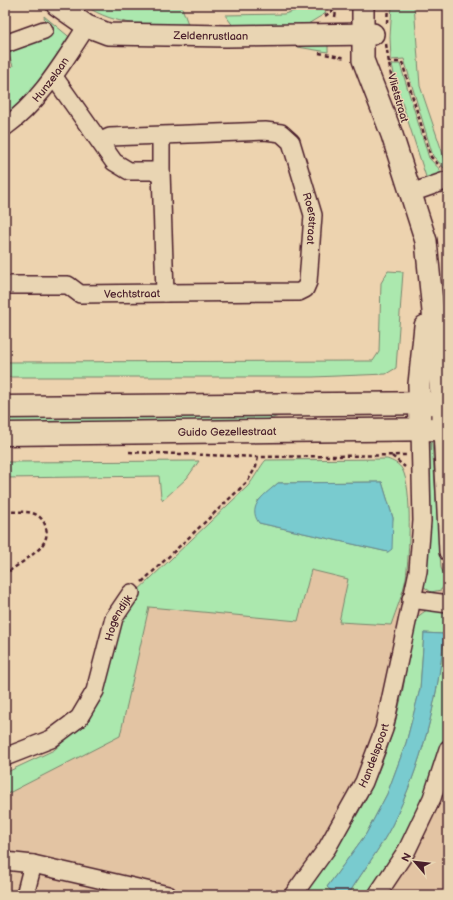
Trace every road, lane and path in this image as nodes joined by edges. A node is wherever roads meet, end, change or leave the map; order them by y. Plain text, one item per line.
1 (57, 5) edge
2 (337, 5) edge
3 (363, 5) edge
4 (376, 5) edge
5 (388, 5) edge
6 (335, 10) dead end
7 (87, 26) junction
8 (44, 30) dead end
9 (377, 34) junction
10 (5, 44) edge
11 (388, 62) junction
12 (54, 77) junction
13 (392, 84) dead end
14 (5, 127) edge
15 (161, 136) junction
16 (101, 141) junction
17 (161, 171) junction
18 (446, 175) edge
19 (411, 193) junction
20 (430, 280) junction
21 (5, 285) edge
22 (165, 293) junction
23 (419, 403) junction
24 (445, 403) edge
25 (5, 407) edge
26 (420, 429) junction
27 (445, 429) edge
28 (5, 434) edge
29 (125, 452) dead end
30 (392, 456) dead end
31 (258, 457) junction
32 (5, 512) edge
33 (448, 552) edge
34 (5, 574) edge
35 (131, 593) joint
36 (411, 599) junction
37 (448, 604) edge
38 (448, 749) edge
39 (5, 757) edge
40 (5, 861) edge
41 (33, 864) junction
42 (25, 895) edge
43 (168, 895) edge
44 (293, 895) edge
45 (377, 895) edge

1 - 7 street, Zeldenrustlaan
2 - 6 path
3 - 9 street, Vlietstraat
4 - 9 street, Vlietstraat
5 - 9 path, Vlietstraat
7 - 9 street, Zeldenrustlaan
7 - 12 street, Hunzelaan
8 - 10 street
9 - 11 path, Vlietstraat
9 - 19 street, Vlietstraat
11 - 13 path, Vlietstraat
11 - 18 path
12 - 14 street, Hunzelaan
12 - 16 street
15 - 16 street, Roerstraat
15 - 17 street
15 - 22 street, Roerstraat
16 - 17 street
17 - 22 street, Vechtstraat
18 - 19 street
19 - 20 street, Vlietstraat
20 - 23 street, Vlietstraat
20 - 24 street, Vlietstraat
21 - 22 street, Vechtstraat
23 - 24 main road
23 - 25 main road
23 - 26 street, Vlietstraat
24 - 27 street, Vlietstraat
26 - 27 main road, Guido Gezellestraat
26 - 28 main road, Guido Gezellestraat
26 - 36 street, Handelspoort
27 - 33 street
29 - 31 path
30 - 31 path
31 - 35 path, Hogendijk
32 - 34 path
35 - 39 street, Hogendijk
36 - 37 street
36 - 44 street, Handelspoort
38 - 45 street
40 - 41 street
41 - 42 street
41 - 43 street

